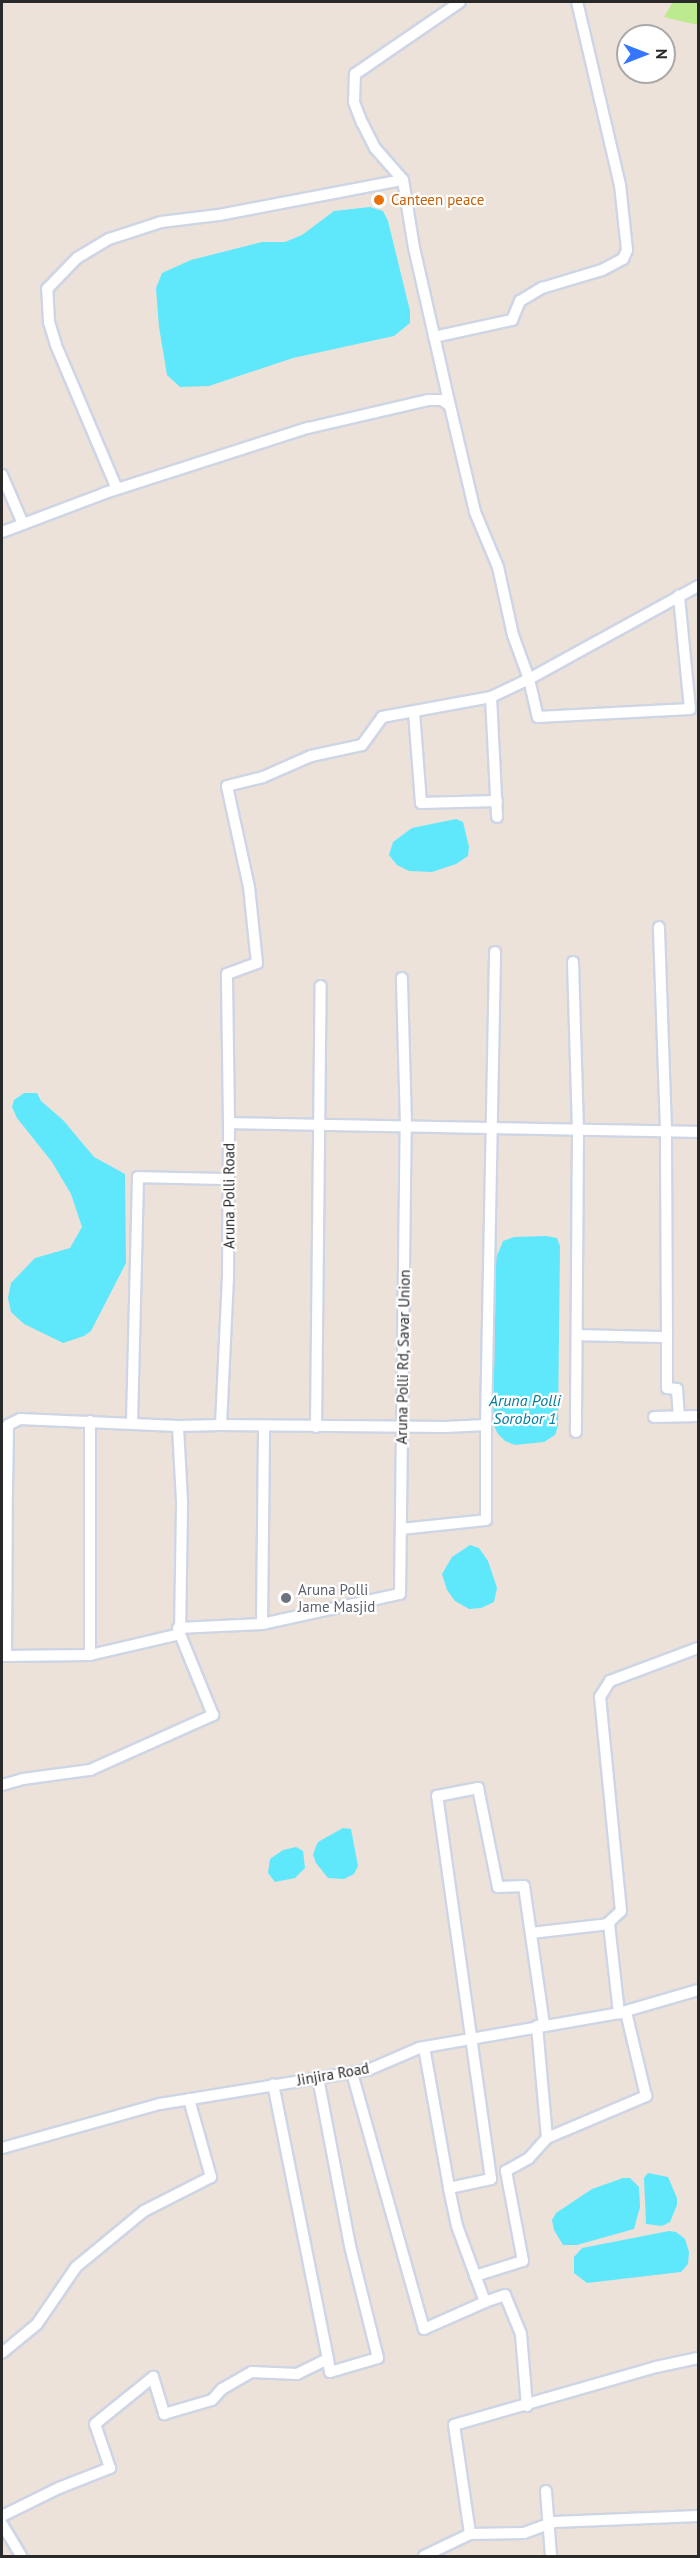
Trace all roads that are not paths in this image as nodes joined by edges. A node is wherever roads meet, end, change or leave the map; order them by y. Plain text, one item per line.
1 (460, 2) edge
2 (577, 2) edge
3 (403, 180) junction
4 (434, 337) junction
5 (450, 406) junction
6 (2, 475) edge
7 (117, 489) junction
8 (23, 524) junction
9 (2, 532) edge
10 (699, 586) edge
11 (679, 596) junction
12 (529, 679) junction
13 (491, 697) junction
14 (414, 712) junction
15 (497, 801) junction
16 (498, 817) dead end
17 (659, 927) dead end
18 (495, 952) dead end
19 (573, 962) dead end
20 (402, 978) dead end
21 (321, 986) dead end
22 (229, 1123) junction
23 (319, 1124) junction
24 (406, 1125) junction
25 (494, 1129) junction
26 (666, 1130) junction
27 (578, 1131) junction
28 (699, 1132) edge
29 (229, 1179) junction
30 (578, 1335) junction
31 (667, 1337) junction
32 (679, 1416) junction
33 (699, 1416) edge
34 (654, 1417) dead end
35 (90, 1420) junction
36 (132, 1423) junction
37 (220, 1425) junction
38 (486, 1425) junction
39 (178, 1426) junction
40 (264, 1426) junction
41 (402, 1426) junction
42 (316, 1427) junction
43 (576, 1432) dead end
44 (4, 1493) edge
45 (401, 1529) junction
46 (262, 1624) junction
47 (179, 1631) junction
48 (699, 1648) edge
49 (90, 1655) junction
50 (4, 1656) edge
51 (2, 1785) edge
52 (607, 1924) junction
53 (531, 1933) junction
54 (699, 1990) edge
55 (622, 2012) junction
56 (541, 2026) junction
57 (472, 2037) junction
58 (424, 2047) junction
59 (352, 2073) junction
60 (318, 2078) junction
61 (273, 2084) junction
62 (189, 2099) junction
63 (547, 2138) junction
64 (2, 2148) edge
65 (449, 2188) junction
66 (475, 2276) junction
67 (485, 2302) junction
68 (2, 2353) edge
69 (699, 2358) edge
70 (328, 2359) junction
71 (527, 2406) junction
72 (546, 2492) dead end
73 (2, 2516) edge
74 (699, 2516) edge
75 (550, 2524) junction
76 (3, 2530) edge
77 (470, 2534) junction
78 (21, 2556) edge
79 (424, 2556) edge
80 (551, 2556) edge

1 - 3 street
2 - 4 street
3 - 4 street
3 - 7 street
4 - 5 street
5 - 7 street
5 - 12 street
6 - 8 street
7 - 8 street
8 - 9 street
10 - 11 street
11 - 12 street
11 - 12 street
12 - 13 street
13 - 14 street
13 - 15 street
14 - 15 street
14 - 22 street
15 - 16 street
17 - 26 street
18 - 25 street
19 - 27 street
20 - 24 street, Aruna Polli Rd, Savar Union
21 - 23 street
22 - 23 street, Aruna Polli Road
22 - 29 street, Aruna Polli Road
23 - 24 street, Aruna Polli Road
23 - 42 street
24 - 25 street, Aruna Polli Road
24 - 41 street, Aruna Polli Rd, Savar Union
25 - 27 street, Aruna Polli Road
25 - 38 street
26 - 27 street, Aruna Polli Road
26 - 28 street, Aruna Polli Road
26 - 31 street
27 - 30 street
29 - 36 street
29 - 37 street, Aruna Polli Road
30 - 31 street
30 - 43 street
31 - 32 street
32 - 33 street
32 - 34 street
35 - 36 street
35 - 44 street
35 - 49 street
36 - 39 street
37 - 39 street
37 - 40 street
38 - 41 street
38 - 45 street
39 - 47 street
40 - 42 street
40 - 46 street
41 - 42 street
41 - 45 street, Aruna Polli Rd, Savar Union
44 - 50 street
45 - 46 street, Aruna Polli Rd, Savar Union
46 - 47 street
47 - 49 street
47 - 51 street
48 - 52 street
49 - 50 street
52 - 53 street
52 - 55 street
53 - 56 street
53 - 57 street
54 - 55 street, Jinjira Road
55 - 56 street, Jinjira Road
55 - 63 street
56 - 57 street, Jinjira Road
56 - 63 street
57 - 58 street, Jinjira Road
57 - 65 street
58 - 59 street, Jinjira Road
58 - 65 street
59 - 60 street, Jinjira Road
59 - 67 street
60 - 61 street, Jinjira Road
60 - 70 street
61 - 62 street, Jinjira Road
61 - 70 street
62 - 64 street, Jinjira Road
62 - 68 street
63 - 66 street
65 - 66 street
66 - 67 street
67 - 71 street
69 - 71 street
70 - 73 street
71 - 77 street
72 - 75 street
74 - 75 street
75 - 77 street
75 - 80 street
76 - 78 street
77 - 79 street

